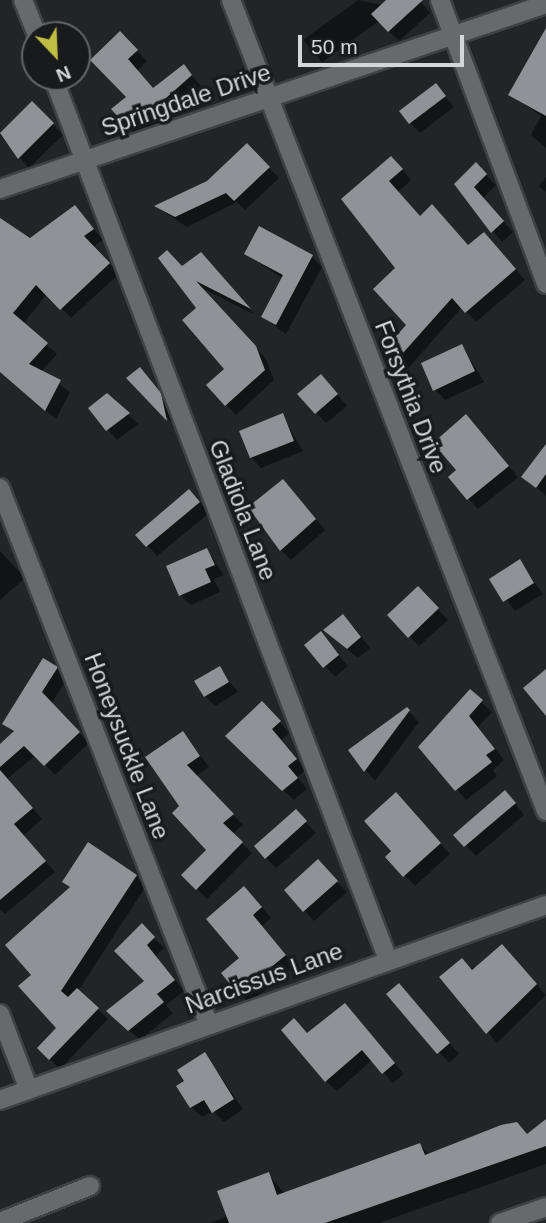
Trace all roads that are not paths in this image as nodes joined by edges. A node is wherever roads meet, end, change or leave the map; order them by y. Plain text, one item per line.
1 (23, 0) edge
2 (231, 0) edge
3 (440, 0) edge
4 (546, 4) edge
5 (31, 21) edge
6 (453, 35) junction
7 (58, 91) edge
8 (269, 98) junction
9 (84, 160) junction
10 (0, 189) edge
11 (546, 284) edge
12 (0, 488) edge
13 (546, 811) edge
14 (546, 905) edge
15 (388, 960) junction
16 (0, 1014) edge
17 (208, 1022) junction
18 (29, 1090) junction
19 (0, 1100) edge
20 (90, 1186) dead end
21 (546, 1207) edge
22 (0, 1222) edge
23 (500, 1223) edge

1 - 5 street
2 - 8 street, Forsythia Drive
3 - 6 street
4 - 6 street, Springdale Drive
6 - 8 street, Springdale Drive
6 - 11 street
7 - 9 street, Gladiola Lane
8 - 9 street, Springdale Drive
8 - 13 street, Forsythia Drive
9 - 10 street, Springdale Drive
9 - 15 street, Gladiola Lane
12 - 17 street, Honeysuckle Lane
14 - 15 street, Narcissus Lane
15 - 17 street, Narcissus Lane
16 - 18 street
17 - 18 street, Narcissus Lane
18 - 19 street, Narcissus Lane
20 - 22 street
21 - 23 street

